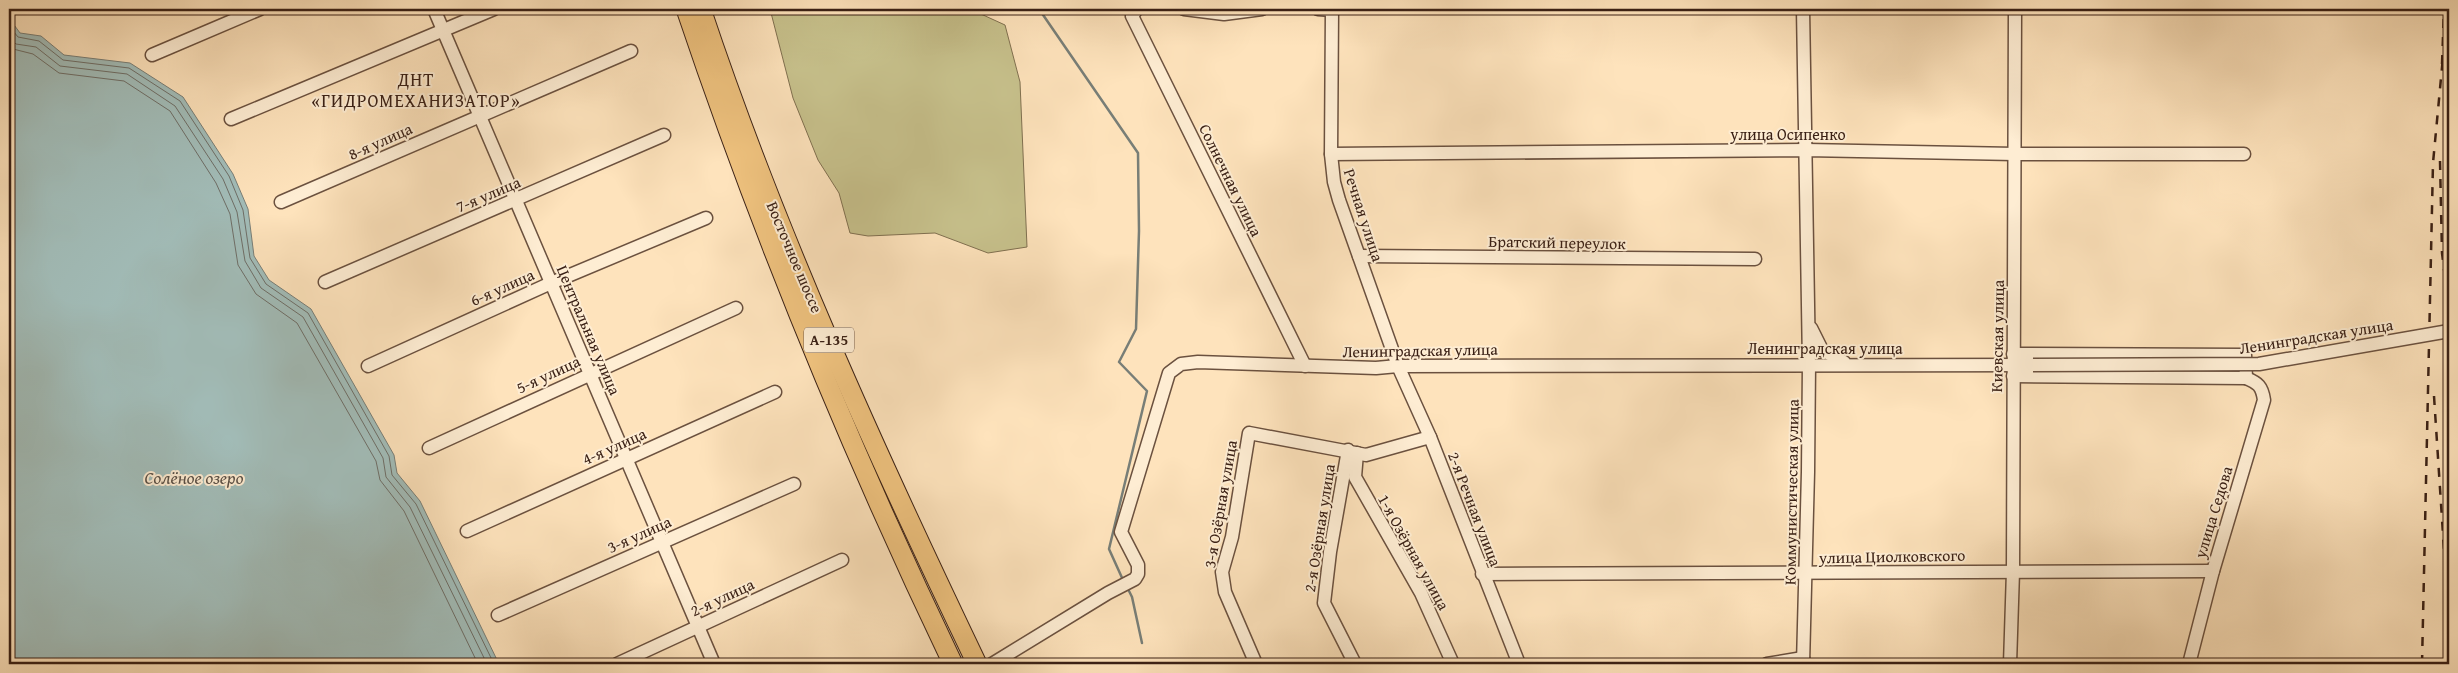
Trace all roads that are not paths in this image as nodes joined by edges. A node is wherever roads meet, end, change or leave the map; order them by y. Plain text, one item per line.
1 (260, 9) edge
2 (434, 9) edge
3 (494, 9) edge
4 (686, 9) edge
5 (701, 9) edge
6 (1137, 9) edge
7 (1184, 9) edge
8 (1262, 9) edge
9 (1318, 9) edge
10 (1332, 9) edge
11 (1803, 9) edge
12 (2015, 9) edge
13 (443, 30) junction
14 (631, 51) dead end
15 (152, 55) dead end
16 (480, 115) junction
17 (231, 119) dead end
18 (664, 135) dead end
19 (1806, 150) junction
20 (1331, 154) junction
21 (2016, 154) junction
22 (2244, 154) dead end
23 (516, 199) junction
24 (281, 202) dead end
25 (706, 218) dead end
26 (1359, 256) junction
27 (1755, 260) dead end
28 (325, 282) dead end
29 (551, 283) junction
30 (736, 308) dead end
31 (1808, 320) junction
32 (2449, 331) edge
33 (1809, 364) junction
34 (1851, 364) junction
35 (2013, 365) junction
36 (368, 366) dead end
37 (1305, 366) junction
38 (1398, 366) junction
39 (590, 373) junction
40 (2246, 378) junction
41 (775, 392) dead end
42 (838, 408) junction
43 (871, 436) junction
44 (1430, 437) junction
45 (429, 448) dead end
46 (1352, 452) junction
47 (626, 458) junction
48 (794, 484) dead end
49 (467, 531) dead end
50 (662, 542) junction
51 (842, 560) dead end
52 (2013, 571) junction
53 (2213, 571) junction
54 (1806, 573) junction
55 (1482, 574) junction
56 (498, 615) dead end
57 (698, 626) junction
58 (1803, 661) edge
59 (616, 664) edge
60 (714, 664) edge
61 (953, 664) edge
62 (977, 664) edge
63 (992, 664) edge
64 (1256, 664) edge
65 (1355, 664) edge
66 (1453, 664) edge
67 (1519, 664) edge
68 (1766, 664) edge
69 (2010, 664) edge
70 (2189, 664) edge

1 - 15 street
2 - 13 street, Центральная улица
3 - 13 street
4 - 42 highway, Восточное шоссе / А-135
5 - 43 highway, Восточное шоссе / А-135
6 - 37 street, Солнечная улица
7 - 8 street
9 - 10 street
10 - 20 street, Речная улица
11 - 19 street, Коммунистическая улица
12 - 21 street, Киевская улица
13 - 16 street, Центральная улица
13 - 17 street
14 - 16 street, 8-я улица
16 - 23 street, Центральная улица
16 - 24 street, 8-я улица
18 - 23 street, 7-я улица
19 - 20 street, улица Осипенко
19 - 21 street, улица Осипенко
19 - 31 street, Коммунистическая улица
20 - 26 street, Речная улица
21 - 22 street, улица Осипенко
21 - 35 street, Киевская улица
23 - 28 street, 7-я улица
23 - 29 street, Центральная улица
25 - 29 street, 6-я улица
26 - 27 street, Братский переулок
26 - 38 street, Речная улица
29 - 36 street, 6-я улица
29 - 39 street, Центральная улица
30 - 39 street, 5-я улица
31 - 33 street, Коммунистическая улица
31 - 34 street, Коммунистическая улица
32 - 35 street, Ленинградская улица, bridge
33 - 34 street, Ленинградская улица
33 - 38 street, Ленинградская улица
33 - 54 street, Коммунистическая улица
34 - 35 street, Ленинградская улица
35 - 40 street
35 - 40 street
35 - 52 street, Киевская улица
37 - 38 street, Ленинградская улица
37 - 63 street, Ленинградская улица
38 - 44 street, 2-я Речная улица
39 - 45 street, 5-я улица
39 - 47 street, Центральная улица
40 - 53 street, улица Седова
41 - 47 street, 4-я улица
42 - 43 highway
42 - 61 highway, Восточное шоссе / А-135
43 - 62 highway, Восточное шоссе / А-135
44 - 46 street
44 - 55 street, 2-я Речная улица
46 - 64 street, 3-я Озёрная улица
46 - 65 street, 2-я Озёрная улица
46 - 66 street, 1-я Озёрная улица
47 - 49 street, 4-я улица
47 - 50 street, Центральная улица
48 - 50 street, 3-я улица
50 - 56 street, 3-я улица
50 - 57 street, Центральная улица
51 - 57 street, 2-я улица
52 - 53 street, улица Циолковского
52 - 54 street, улица Циолковского
52 - 69 street, Киевская улица
53 - 70 street, улица Седова
54 - 55 street, улица Циолковского
54 - 58 street, Коммунистическая улица
55 - 67 street, 2-я Речная улица
57 - 59 street, 2-я улица
57 - 60 street, Центральная улица
58 - 68 street

